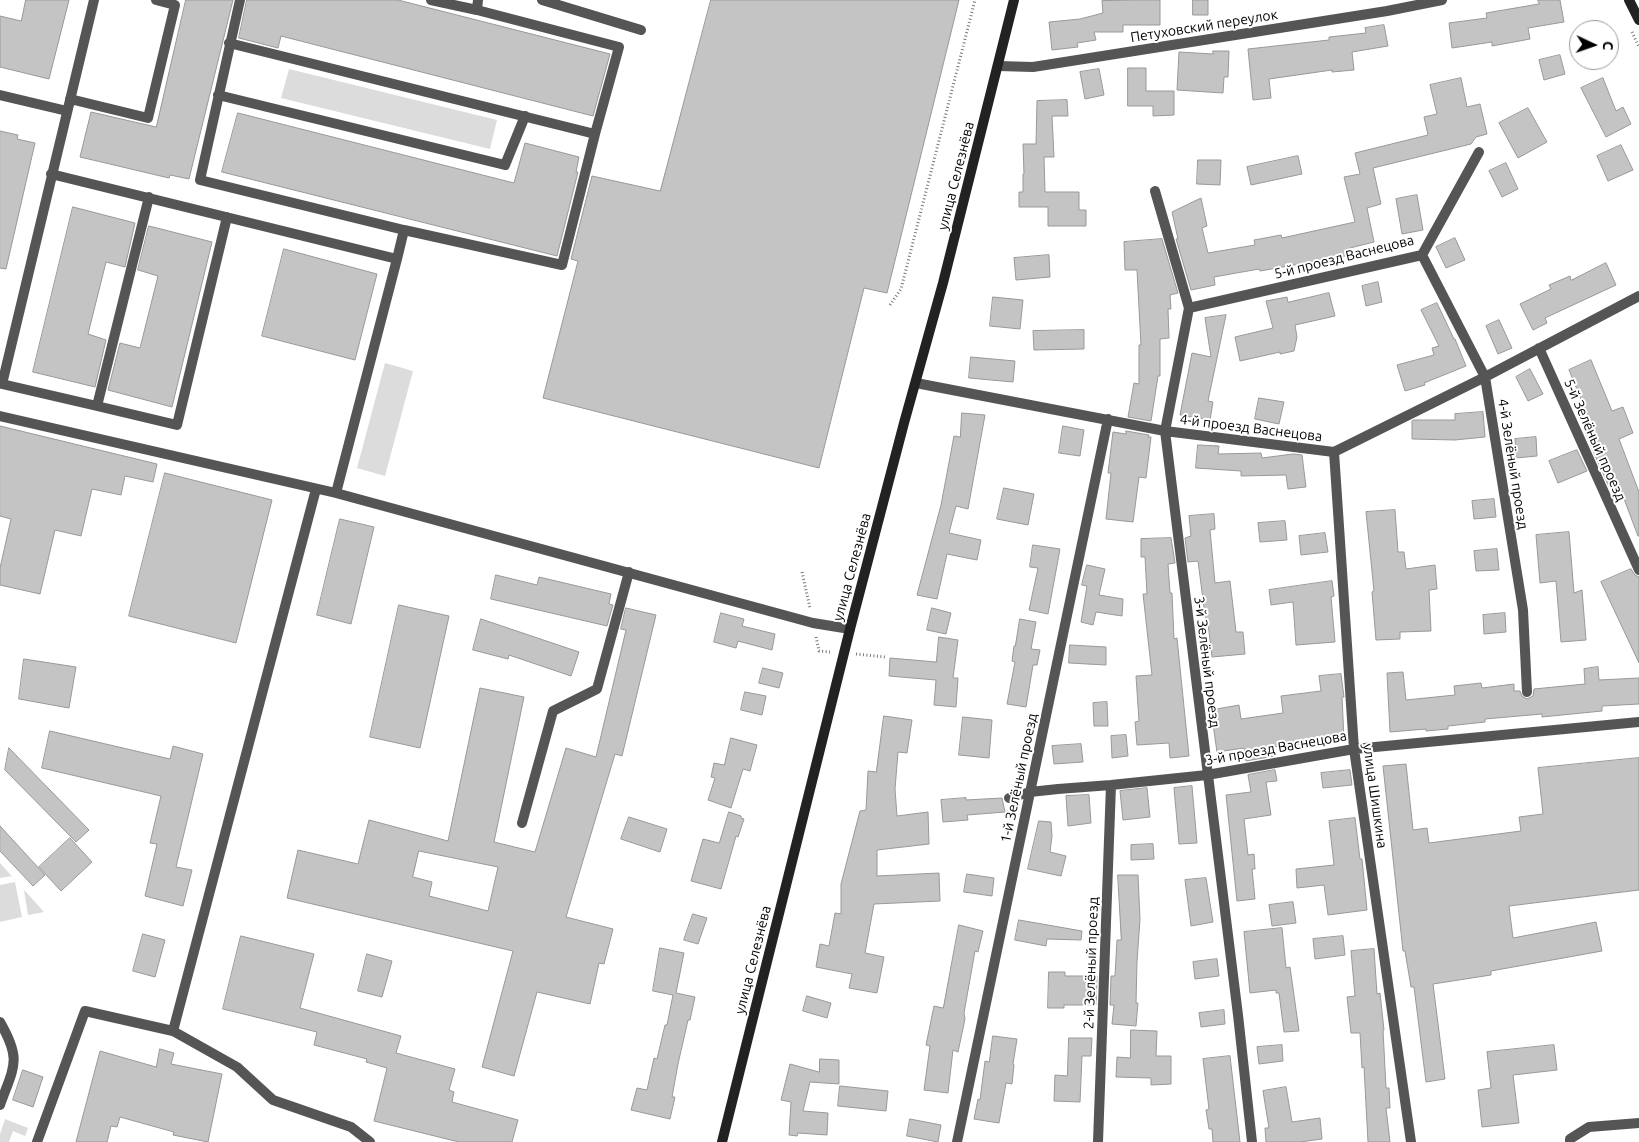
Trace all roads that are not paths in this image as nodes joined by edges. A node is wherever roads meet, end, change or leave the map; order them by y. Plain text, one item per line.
1 (94, 0) edge
2 (156, 0) edge
3 (240, 0) edge
4 (431, 0) edge
5 (542, 0) edge
6 (1014, 0) edge
7 (1442, 0) edge
8 (1629, 0) edge
9 (478, 5) edge
10 (1639, 20) edge
11 (641, 30) dead end
12 (229, 42) junction
13 (998, 66) junction
14 (218, 95) junction
15 (0, 96) edge
16 (70, 99) junction
17 (67, 111) junction
18 (526, 116) junction
19 (595, 134) junction
20 (1479, 152) dead end
21 (51, 174) junction
22 (1155, 191) dead end
23 (149, 197) junction
24 (227, 217) junction
25 (404, 230) junction
26 (1422, 255) junction
27 (396, 259) junction
28 (1639, 296) edge
29 (1189, 308) junction
30 (1539, 348) junction
31 (1485, 377) junction
32 (916, 383) junction
33 (1, 384) edge
34 (96, 406) junction
35 (0, 416) edge
36 (1108, 419) junction
37 (1165, 431) junction
38 (1334, 452) junction
39 (316, 489) junction
40 (336, 493) junction
41 (1639, 570) edge
42 (628, 572) junction
43 (850, 629) junction
44 (1527, 692) dead end
45 (1639, 722) edge
46 (1354, 749) junction
47 (1208, 775) junction
48 (1111, 785) junction
49 (1030, 792) junction
50 (1009, 798) dead end
51 (522, 823) dead end
52 (0, 1022) edge
53 (173, 1031) junction
54 (0, 1105) edge
55 (1639, 1123) edge
56 (37, 1142) edge
57 (370, 1142) edge
58 (722, 1142) edge
59 (957, 1142) edge
60 (1098, 1142) edge
61 (1252, 1142) edge
62 (1411, 1142) edge
63 (1570, 1142) edge

1 - 16 street
2 - 16 street
3 - 12 street
4 - 9 street
5 - 11 street
6 - 13 street, улица Селезнёва
7 - 13 street, Петуховский переулок
8 - 10 street
9 - 19 street
12 - 14 street
12 - 18 street
13 - 32 street, улица Селезнёва
14 - 18 street
14 - 25 street
15 - 17 street
16 - 17 street
17 - 21 street
18 - 19 street
19 - 25 street
20 - 26 street, 5-й проезд Васнецова
21 - 23 street
21 - 33 street
22 - 29 street, 3-й Зелёный проезд
23 - 24 street
23 - 34 street
24 - 27 street
24 - 34 street
25 - 27 street
26 - 29 street, 5-й проезд Васнецова
26 - 31 street, 4-й Зелёный проезд
27 - 40 street
28 - 30 street, 4-й проезд Васнецова
29 - 37 street, 3-й Зелёный проезд
30 - 31 street, 4-й проезд Васнецова
30 - 41 street, 5-й Зелёный проезд
31 - 38 street, 4-й проезд Васнецова
31 - 44 street, 4-й Зелёный проезд
32 - 36 street, 4-й проезд Васнецова
32 - 43 street, улица Селезнёва
33 - 34 street
35 - 39 street
36 - 37 street, 4-й проезд Васнецова
36 - 49 street, 1-й Зелёный проезд
37 - 38 street, 4-й проезд Васнецова
37 - 47 street, 3-й Зелёный проезд
38 - 46 street, улица Шишкина
39 - 40 street
39 - 53 street
40 - 42 street
42 - 43 street
42 - 51 street
43 - 58 street, улица Селезнёва
45 - 46 street, 3-й проезд Васнецова
46 - 47 street, 3-й проезд Васнецова
46 - 62 street, улица Шишкина
47 - 48 street, 3-й проезд Васнецова
47 - 61 street, 3-й Зелёный проезд
48 - 49 street, 3-й проезд Васнецова
48 - 60 street, 2-й Зелёный проезд
49 - 50 street, 3-й проезд Васнецова
49 - 59 street, 1-й Зелёный проезд
52 - 54 street
53 - 56 street
53 - 57 street
55 - 63 street

